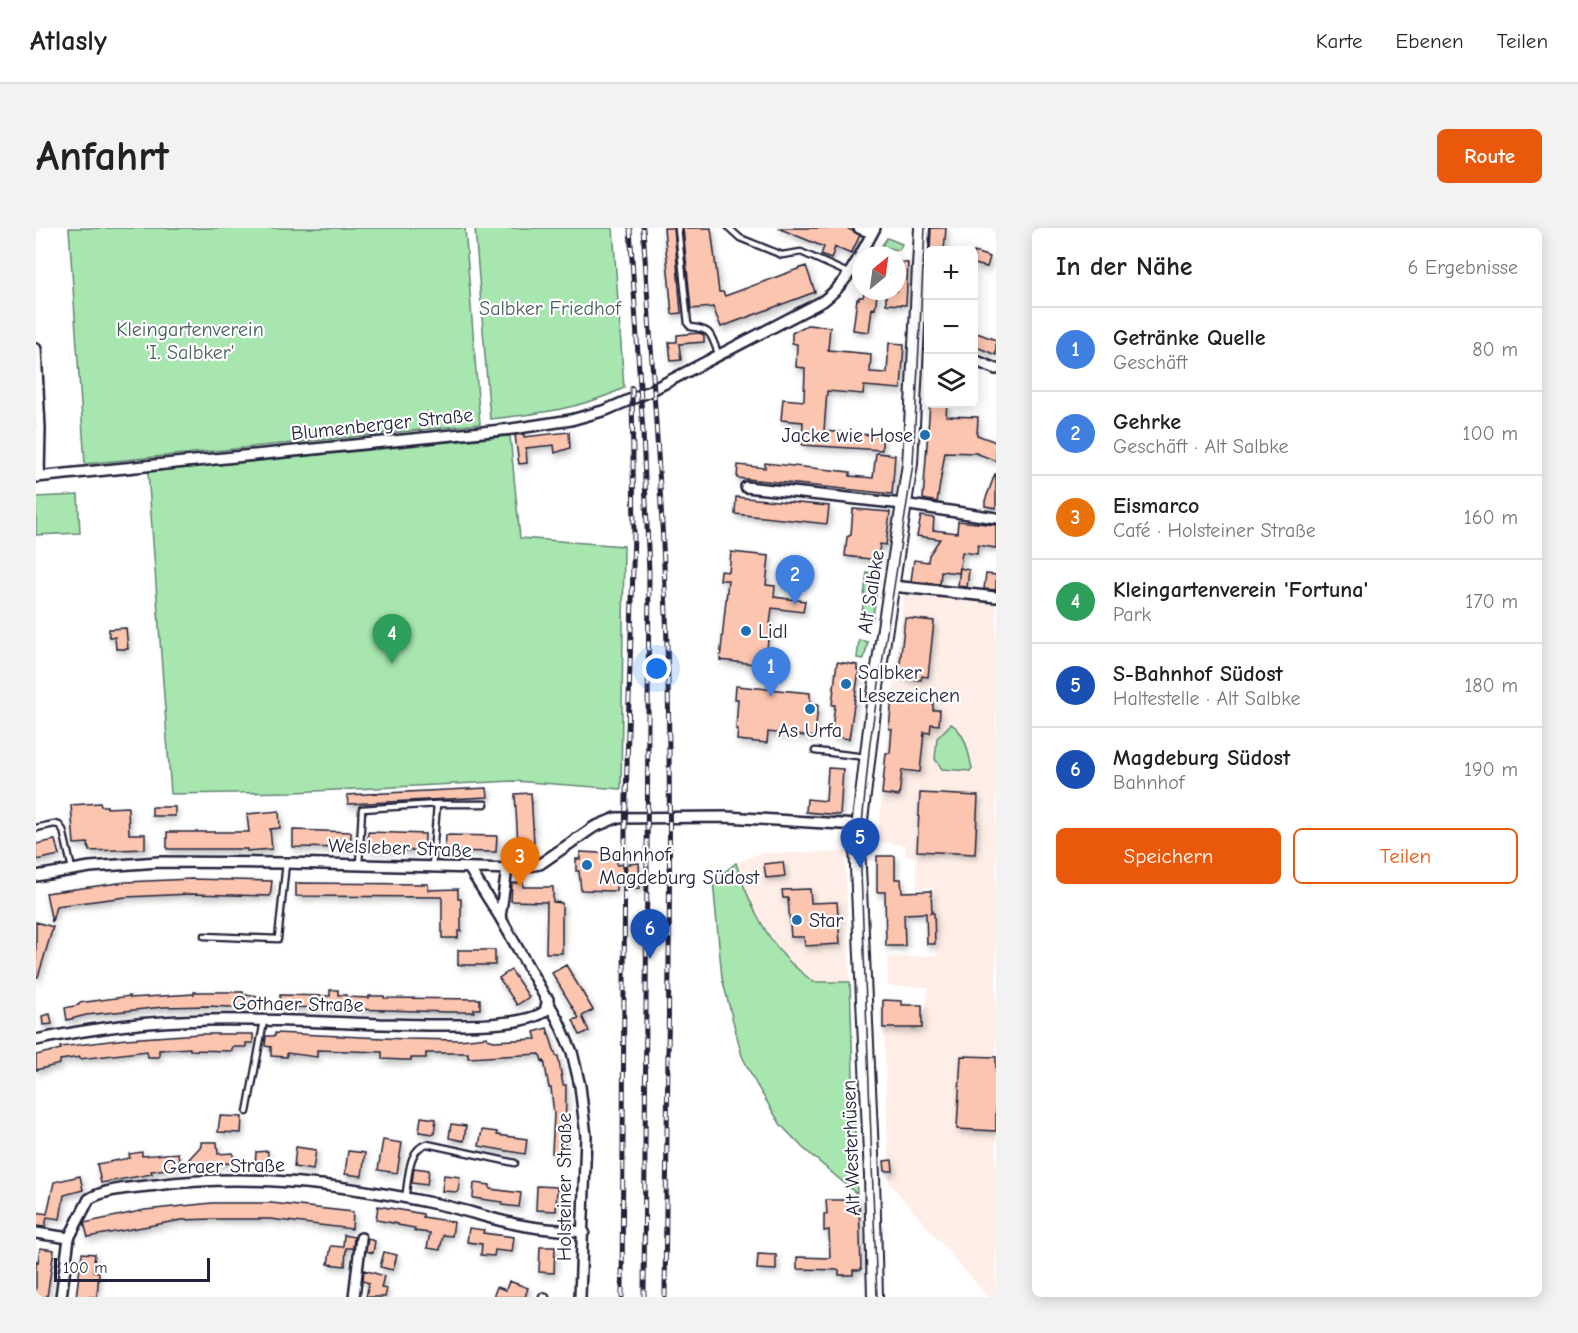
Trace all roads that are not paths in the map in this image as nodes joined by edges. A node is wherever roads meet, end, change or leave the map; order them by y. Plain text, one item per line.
1 (678, 228) edge
2 (729, 228) edge
3 (859, 228) edge
4 (922, 228) edge
5 (874, 231) edge
6 (850, 274) junction
7 (922, 347) edge
8 (36, 349) edge
9 (718, 353) junction
10 (978, 362) edge
11 (996, 369) edge
12 (38, 477) edge
13 (746, 487) dead end
14 (906, 504) junction
15 (996, 518) edge
16 (892, 586) junction
17 (996, 597) edge
18 (815, 751) dead end
19 (866, 757) junction
20 (437, 804) junction
21 (485, 804) dead end
22 (858, 825) junction
23 (36, 828) edge
24 (286, 863) junction
25 (359, 865) junction
26 (432, 867) junction
27 (469, 868) junction
28 (72, 869) junction
29 (507, 869) junction
30 (36, 876) edge
31 (500, 917) junction
32 (204, 936) dead end
33 (863, 997) joint
34 (548, 999) junction
35 (264, 1021) junction
36 (36, 1040) edge
37 (247, 1112) dead end
38 (516, 1163) dead end
39 (405, 1198) junction
40 (584, 1232) junction
41 (36, 1233) edge
42 (69, 1238) junction
43 (361, 1238) dead end
44 (61, 1297) edge
45 (354, 1297) edge
46 (580, 1297) edge
47 (875, 1297) edge

1 - 9 lane
2 - 6 lane
3 - 5 street
4 - 7 main road, Alt Salbke
5 - 6 street, Blumenberger Straße
6 - 9 street, Blumenberger Straße
7 - 14 main road, Alt Salbke
8 - 12 street
9 - 12 street, Blumenberger Straße
10 - 11 street
13 - 14 street
14 - 15 street
14 - 16 main road, Alt Salbke
16 - 17 street
16 - 19 main road, Alt Salbke
18 - 19 lane
19 - 22 main road, Alt Salbke
20 - 21 lane
20 - 25 lane
20 - 26 lane
22 - 29 street, Welsleber Straße
22 - 33 main road, Alt Salbke
23 - 28 lane
24 - 25 street, Welsleber Straße
24 - 28 street, Welsleber Straße
24 - 32 lane
25 - 26 street, Welsleber Straße
26 - 27 street, Welsleber Straße
27 - 29 street, Welsleber Straße
27 - 31 street, Holsteiner Straße
28 - 30 street, Welsleber Straße
29 - 31 street
31 - 34 street, Holsteiner Straße
33 - 47 main road, Alt Westerhüsen
34 - 35 street, Gothaer Straße
34 - 40 street, Holsteiner Straße
35 - 36 street, Gothaer Straße
35 - 37 lane
38 - 39 lane
39 - 40 street, Geraer Straße
39 - 42 street, Geraer Straße
40 - 46 street, Holsteiner Straße
41 - 42 street
42 - 44 street, Geraer Straße
43 - 45 street

